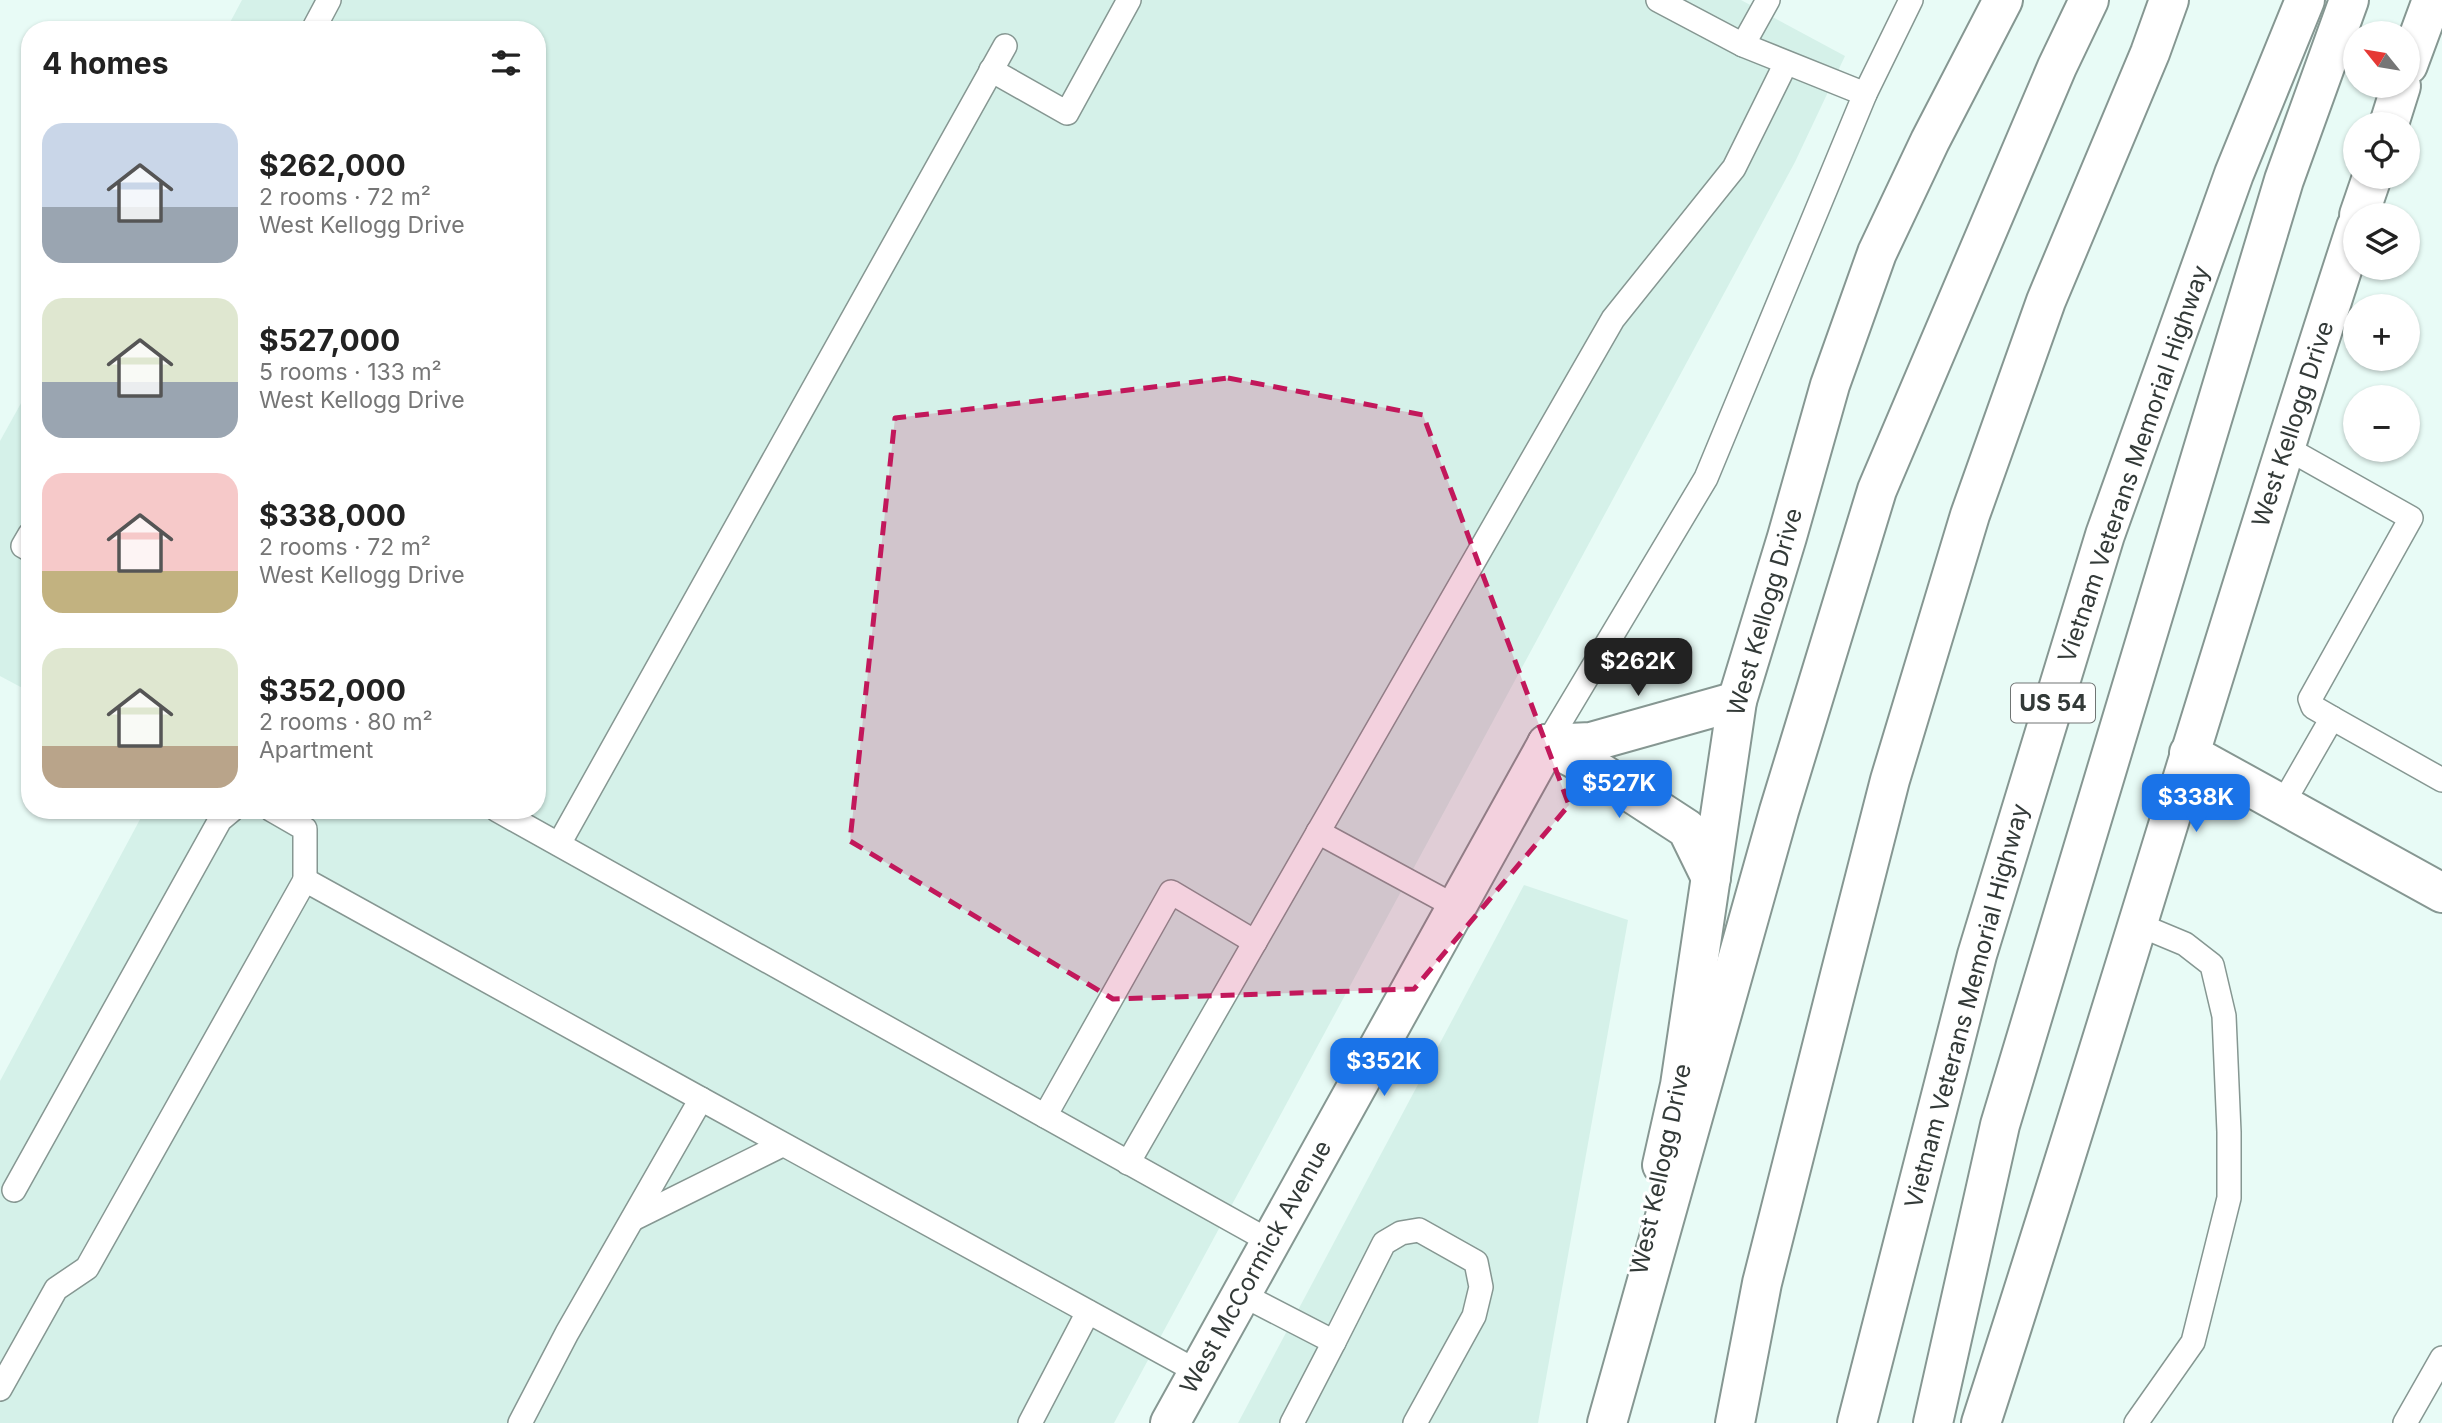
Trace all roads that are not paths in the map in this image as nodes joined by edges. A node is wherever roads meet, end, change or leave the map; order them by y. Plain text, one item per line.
1 (329, 0) edge
2 (1129, 0) edge
3 (1658, 0) edge
4 (1769, 0) edge
5 (1911, 0) edge
6 (2003, 0) edge
7 (2089, 0) edge
8 (2169, 0) edge
9 (2305, 0) edge
10 (2348, 0) edge
11 (2432, 0) edge
12 (318, 21) edge
13 (2420, 32) edge
14 (1743, 45) junction
15 (1005, 46) dead end
16 (1786, 63) junction
17 (991, 70) junction
18 (1865, 94) junction
19 (2343, 267) edge
20 (2285, 447) junction
21 (1737, 701) junction
22 (2332, 718) junction
23 (1547, 744) junction
24 (2189, 753) junction
25 (2442, 780) edge
26 (2282, 805) junction
27 (221, 819) edge
28 (288, 819) edge
29 (513, 819) edge
30 (1318, 832) junction
31 (559, 845) junction
32 (1711, 877) junction
33 (305, 880) junction
34 (2442, 893) edge
35 (1458, 908) junction
36 (2137, 924) junction
37 (1255, 942) junction
38 (701, 1099) junction
39 (1045, 1116) junction
40 (782, 1145) junction
41 (1128, 1163) junction
42 (14, 1190) dead end
43 (633, 1219) junction
44 (1269, 1241) junction
45 (1241, 1294) junction
46 (1088, 1312) junction
47 (1334, 1342) junction
48 (2442, 1358) edge
49 (1198, 1372) junction
50 (0, 1389) edge
51 (520, 1423) edge
52 (1030, 1423) edge
53 (1170, 1423) edge
54 (1292, 1423) edge
55 (1415, 1423) edge
56 (1607, 1423) edge
57 (1735, 1423) edge
58 (1857, 1423) edge
59 (1933, 1423) edge
60 (1981, 1423) edge
61 (2136, 1423) edge
62 (2405, 1423) edge

1 - 12 lane
2 - 17 lane
3 - 14 lane
4 - 14 lane
5 - 18 lane
6 - 21 main road, West Kellogg Drive
7 - 56 main road
8 - 57 main road
9 - 58 main road, Vietnam Veterans Memorial Highway / US 54
10 - 59 main road
11 - 13 main road
14 - 16 lane
15 - 17 lane
16 - 18 lane
16 - 30 lane
17 - 31 lane
18 - 23 lane
19 - 20 main road, West Kellogg Drive
20 - 22 lane
20 - 24 main road, West Kellogg Drive
21 - 23 main road
21 - 32 main road, West Kellogg Drive
22 - 25 lane
22 - 26 lane
23 - 32 main road
23 - 35 main road, West McCormick Avenue
24 - 26 main road
24 - 36 main road, West Kellogg Drive
26 - 34 main road
27 - 42 lane
28 - 33 lane
29 - 31 lane
30 - 35 lane
30 - 37 lane
31 - 39 lane
32 - 56 main road, West Kellogg Drive
33 - 38 lane
33 - 50 lane
35 - 44 main road, West McCormick Avenue
36 - 60 main road, West Kellogg Drive
36 - 61 lane
37 - 39 lane
37 - 41 lane
38 - 40 lane
38 - 43 lane
39 - 41 lane
40 - 43 lane
40 - 46 lane
41 - 44 lane
43 - 51 lane
44 - 45 main road, West McCormick Avenue
45 - 47 lane
45 - 49 main road, West McCormick Avenue
46 - 49 lane
46 - 52 lane
47 - 54 lane
47 - 55 lane
48 - 62 lane
49 - 53 main road, West McCormick Avenue

